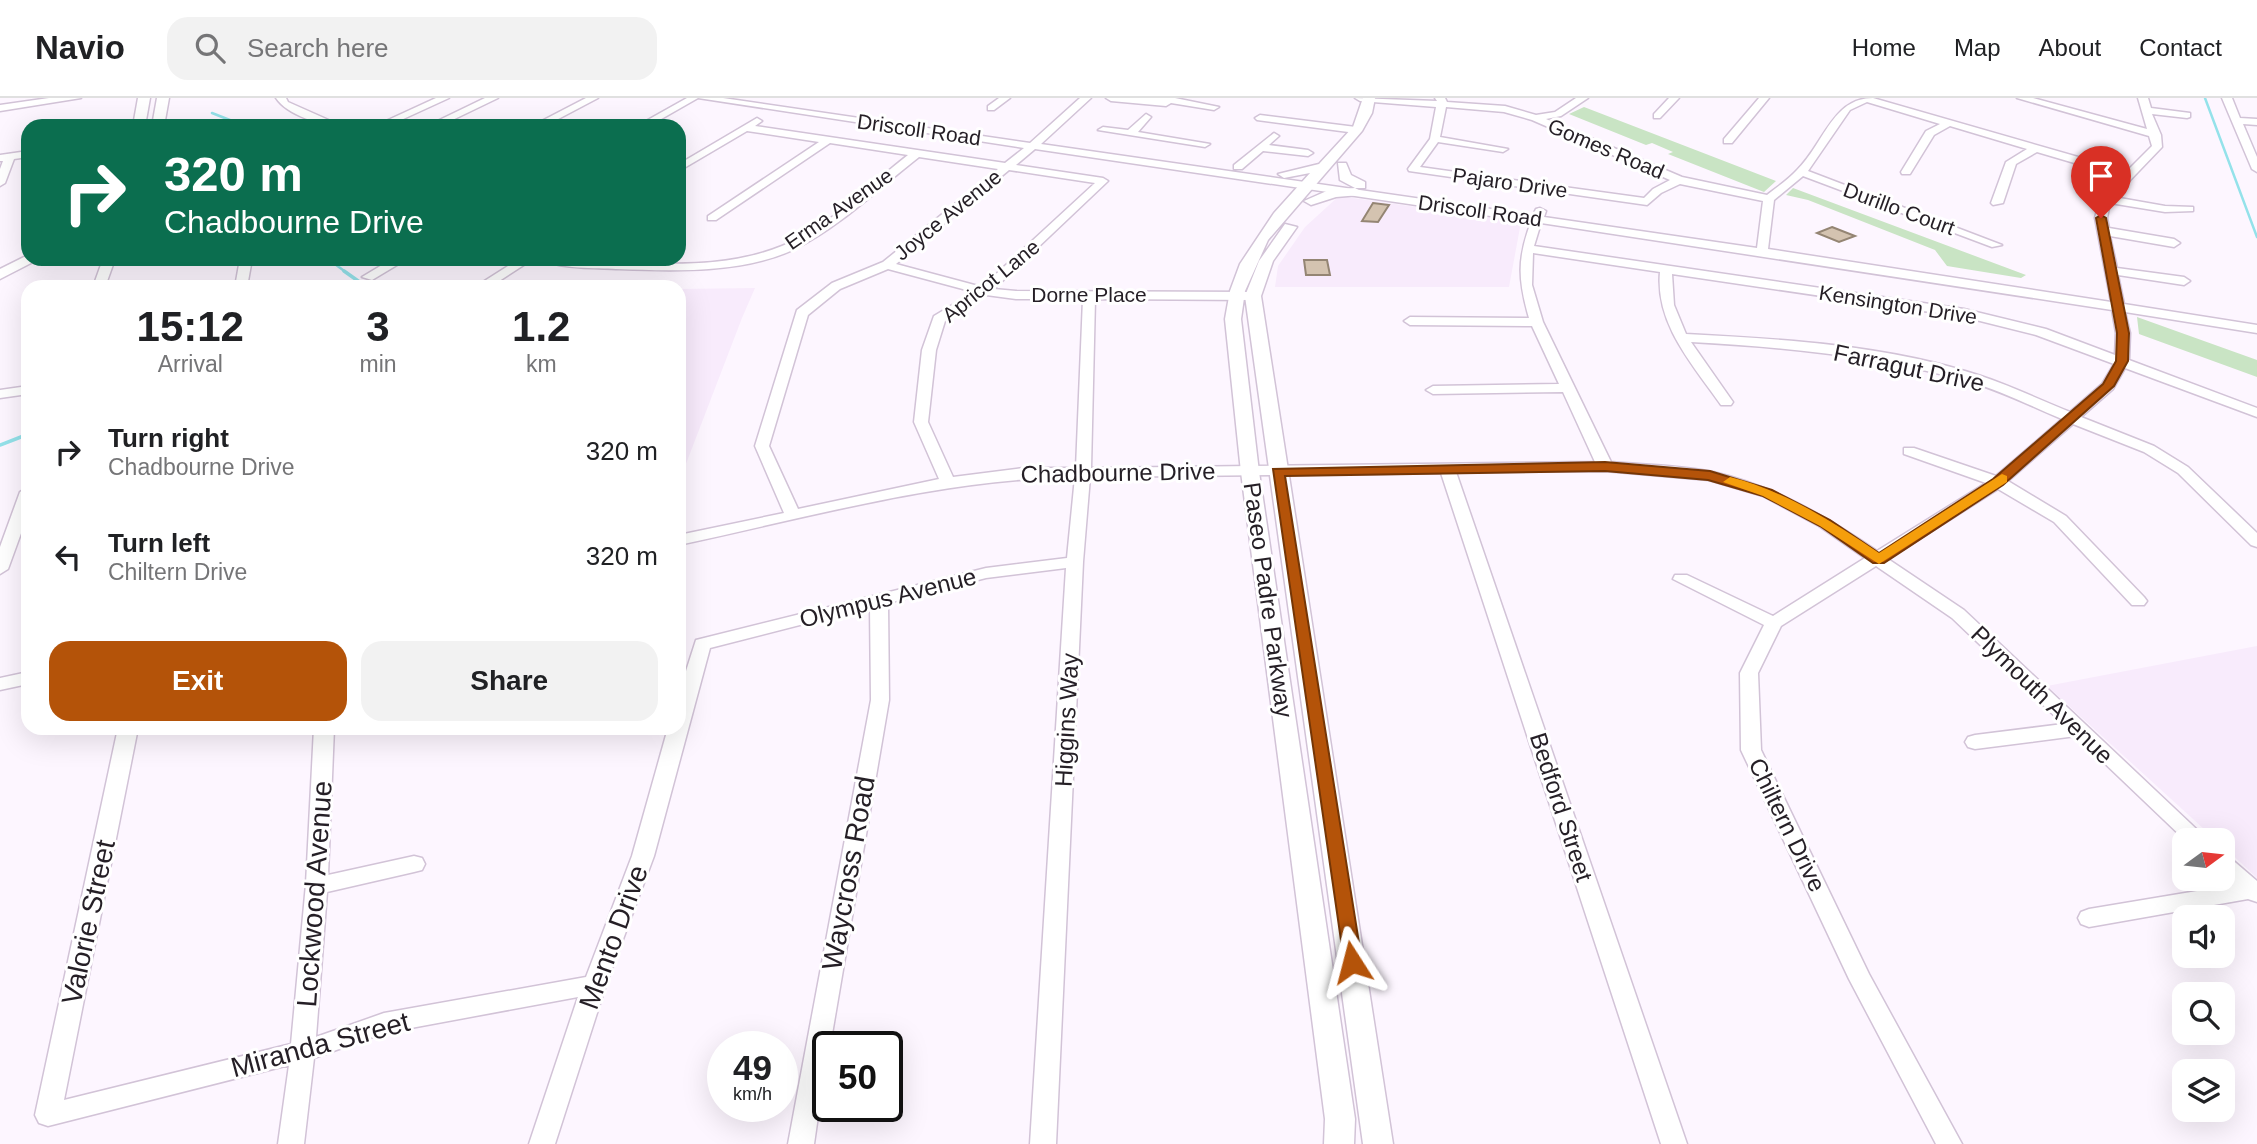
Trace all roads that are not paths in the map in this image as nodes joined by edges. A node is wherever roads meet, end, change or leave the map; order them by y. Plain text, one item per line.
1 (32, 98) edge
2 (75, 98) edge
3 (144, 98) edge
4 (163, 98) edge
5 (281, 98) edge
6 (444, 98) edge
7 (493, 98) edge
8 (593, 98) edge
9 (694, 98) edge
10 (703, 98) edge
11 (748, 98) edge
12 (1005, 98) edge
13 (1086, 98) edge
14 (1111, 98) edge
15 (1360, 98) edge
16 (1369, 98) edge
17 (1583, 98) edge
18 (1674, 98) edge
19 (1764, 98) edge
20 (2022, 98) edge
21 (2227, 98) edge
22 (1170, 99) edge
23 (1864, 99) edge
24 (1441, 100) edge
25 (0, 102) edge
26 (785, 103) junction
27 (1382, 103) edge
28 (2145, 104) edge
29 (1214, 107) dead end
30 (0, 108) edge
31 (991, 108) dead end
32 (775, 109) junction
33 (1320, 113) dead end
34 (2187, 115) dead end
35 (1657, 116) dead end
36 (1146, 117) dead end
37 (1535, 118) junction
38 (140, 119) edge
39 (159, 119) edge
40 (320, 119) edge
41 (396, 119) edge
42 (447, 119) edge
43 (551, 119) edge
44 (655, 119) edge
45 (2235, 120) junction
46 (2257, 122) edge
47 (1949, 123) junction
48 (1311, 124) junction
49 (1374, 127) dead end
50 (747, 128) junction
51 (1250, 128) dead end
52 (1103, 130) dead end
53 (1356, 130) junction
54 (1130, 134) junction
55 (2156, 135) junction
56 (1148, 136) junction
57 (1274, 136) dead end
58 (1435, 139) junction
59 (828, 140) junction
60 (1728, 141) dead end
61 (1036, 143) junction
62 (1205, 144) dead end
63 (1264, 148) junction
64 (1503, 149) dead end
65 (2035, 149) junction
66 (1131, 152) junction
67 (917, 153) junction
68 (1308, 153) dead end
69 (2254, 155) edge
70 (5, 157) edge
71 (686, 164) edge
72 (1342, 166) junction
73 (1007, 167) junction
74 (1238, 167) junction
75 (1325, 167) junction
76 (2257, 169) edge
77 (1802, 172) junction
78 (1906, 172) dead end
79 (2131, 176) junction
80 (1279, 177) junction
81 (1679, 180) junction
82 (0, 183) edge
83 (1319, 183) junction
84 (1357, 189) junction
85 (1769, 199) junction
86 (2106, 200) junction
87 (1997, 203) dead end
88 (1302, 207) junction
89 (2189, 209) dead end
90 (1538, 215) junction
91 (712, 218) dead end
92 (2104, 231) junction
93 (2174, 243) dead end
94 (1996, 245) dead end
95 (1763, 247) junction
96 (1527, 249) junction
97 (21, 252) edge
98 (21, 263) edge
99 (686, 264) edge
100 (0, 265) edge
101 (887, 265) junction
102 (388, 266) edge
103 (516, 266) edge
104 (1665, 269) junction
105 (2113, 271) junction
106 (0, 275) edge
107 (368, 277) dead end
108 (492, 280) edge
109 (2184, 281) dead end
110 (984, 291) junction
111 (1234, 295) junction
112 (1088, 296) junction
113 (1253, 296) junction
114 (2116, 301) junction
115 (2257, 320) edge
116 (1410, 321) dead end
117 (1537, 321) junction
118 (2257, 329) edge
119 (1683, 338) junction
120 (2122, 361) junction
121 (1569, 388) junction
122 (1433, 390) dead end
123 (21, 391) edge
124 (0, 394) edge
125 (1726, 402) dead end
126 (2257, 413) edge
127 (2073, 416) junction
128 (1909, 451) dead end
129 (1605, 467) junction
130 (1448, 470) junction
131 (1083, 472) junction
132 (1250, 472) junction
133 (1278, 472) junction
134 (948, 482) junction
135 (1998, 482) junction
136 (21, 503) edge
137 (793, 515) junction
138 (8, 524) edge
139 (686, 538) edge
140 (2257, 542) edge
141 (1879, 559) junction
142 (1075, 562) junction
143 (0, 569) edge
144 (1681, 579) dead end
145 (879, 601) junction
146 (2138, 601) dead end
147 (1774, 623) junction
148 (702, 644) joint
149 (21, 680) edge
150 (0, 684) edge
151 (686, 702) edge
152 (2077, 729) junction
153 (127, 735) edge
154 (324, 735) edge
155 (677, 735) edge
156 (1975, 742) dead end
157 (2185, 828) edge
158 (414, 864) dead end
159 (2235, 874) edge
160 (318, 886) junction
161 (2255, 892) edge
162 (2089, 918) dead end
163 (594, 985) junction
164 (304, 1051) junction
165 (48, 1115) joint
166 (291, 1144) edge
167 (542, 1144) edge
168 (800, 1144) edge
169 (1043, 1144) edge
170 (1339, 1144) edge
171 (1378, 1144) edge
172 (1674, 1144) edge
173 (1949, 1144) edge

1 - 25 main road
2 - 30 main road
3 - 38 main road
4 - 39 main road
5 - 40 street
6 - 41 street
7 - 42 street
8 - 43 street
9 - 44 street
10 - 32 street, Driscoll Road
11 - 26 street, Driscoll Road
12 - 31 street
13 - 61 street, Joyce Avenue
14 - 22 street
15 - 16 street, Gomes Road
16 - 27 street, Gomes Road
16 - 53 main road, Paseo Padre Parkway
17 - 37 street
18 - 35 street
19 - 60 street
20 - 55 street
21 - 45 street
22 - 29 street
23 - 47 street
23 - 77 street
24 - 27 street, Gomes Road
24 - 37 street, Gomes Road
24 - 58 street, Pajaro Drive
26 - 32 street
26 - 61 street, Driscoll Road
28 - 34 street
28 - 55 street
32 - 50 street
32 - 61 street, Driscoll Road
33 - 48 street
36 - 54 street
37 - 81 street, Gomes Road
45 - 46 street
45 - 69 street
47 - 65 street
47 - 78 street
48 - 51 street
48 - 53 street
49 - 72 main road, Paseo Padre Parkway
50 - 59 street
50 - 71 street
52 - 54 street
53 - 75 main road, Paseo Padre Parkway
54 - 56 street
55 - 79 street
56 - 62 street
56 - 66 street
57 - 63 street
58 - 64 street
58 - 81 street, Pajaro Drive
59 - 67 street
59 - 91 street
61 - 66 street, Driscoll Road
61 - 73 street, Joyce Avenue
61 - 80 street, Driscoll Road
63 - 68 street
63 - 74 street
65 - 79 street
65 - 87 street
66 - 74 street, Driscoll Road
67 - 73 street
67 - 99 street, Erma Avenue
69 - 76 street
70 - 82 street
72 - 83 main road, Paseo Padre Parkway
72 - 84 main road
73 - 101 street, Joyce Avenue
73 - 110 street, Apricot Lane
74 - 80 street, Driscoll Road
75 - 80 main road
75 - 83 main road, Paseo Padre Parkway
77 - 85 street
77 - 94 street, Durillo Court
79 - 86 street
80 - 83 street, Driscoll Road
80 - 88 main road
81 - 85 street, Gomes Road
83 - 84 street, Driscoll Road
83 - 88 main road, Paseo Padre Parkway
84 - 88 main road
84 - 90 street, Driscoll Road
85 - 95 street
86 - 89 street
86 - 92 street
88 - 111 main road, Paseo Padre Parkway
88 - 113 main road, Paseo Padre Parkway
90 - 95 street, Driscoll Road
90 - 96 street
92 - 93 street
92 - 105 street
95 - 114 street, Driscoll Road
96 - 104 street, Kensington Drive
96 - 117 street
97 - 100 main road
98 - 106 main road
101 - 110 street, Dorne Place
101 - 137 street, Joyce Avenue
102 - 107 street
103 - 108 street
104 - 119 street
104 - 120 street, Kensington Drive
105 - 109 street
105 - 114 street
110 - 112 street, Dorne Place
110 - 134 street, Apricot Lane
111 - 112 street, Dorne Place
111 - 113 street, Dorne Place
111 - 132 main road, Paseo Padre Parkway
112 - 131 street, Higgins Way
113 - 133 main road, Paseo Padre Parkway
114 - 115 street, Driscoll Road
114 - 118 street, Driscoll Road
114 - 120 street
116 - 117 street
117 - 121 street
119 - 125 street
119 - 127 street, Farragut Drive
120 - 126 street, Kensington Drive
120 - 127 street
121 - 122 street
121 - 129 street
123 - 124 street
127 - 135 street
127 - 140 street, Farragut Drive
128 - 135 street
129 - 130 street, Chadbourne Drive
129 - 141 street, Chadbourne Drive
130 - 133 street, Chadbourne Drive
130 - 172 street, Bedford Street
131 - 132 street, Chadbourne Drive
131 - 134 street, Chadbourne Drive
131 - 142 street, Higgins Way
132 - 133 street, Chadbourne Drive
132 - 170 main road, Paseo Padre Parkway
133 - 171 main road, Paseo Padre Parkway
134 - 137 street, Chadbourne Drive
135 - 141 street
135 - 146 street
136 - 138 street
137 - 139 street, Chadbourne Drive
138 - 143 street
141 - 147 street
141 - 152 street, Plymouth Avenue
142 - 145 street, Olympus Avenue
142 - 169 street, Higgins Way
144 - 147 street
145 - 148 street, Olympus Avenue
145 - 168 street, Waycross Road
147 - 173 street, Chiltern Drive
148 - 151 street, Mento Drive
149 - 150 street
152 - 156 street
152 - 157 street, Plymouth Avenue
153 - 165 street, Valorie Street
154 - 160 street, Lockwood Avenue
155 - 163 street, Mento Drive
158 - 160 street
159 - 161 street
160 - 164 street, Lockwood Avenue
161 - 162 street
163 - 164 street, Miranda Street
163 - 167 street, Mento Drive
164 - 165 street, Miranda Street
164 - 166 street, Lockwood Avenue

